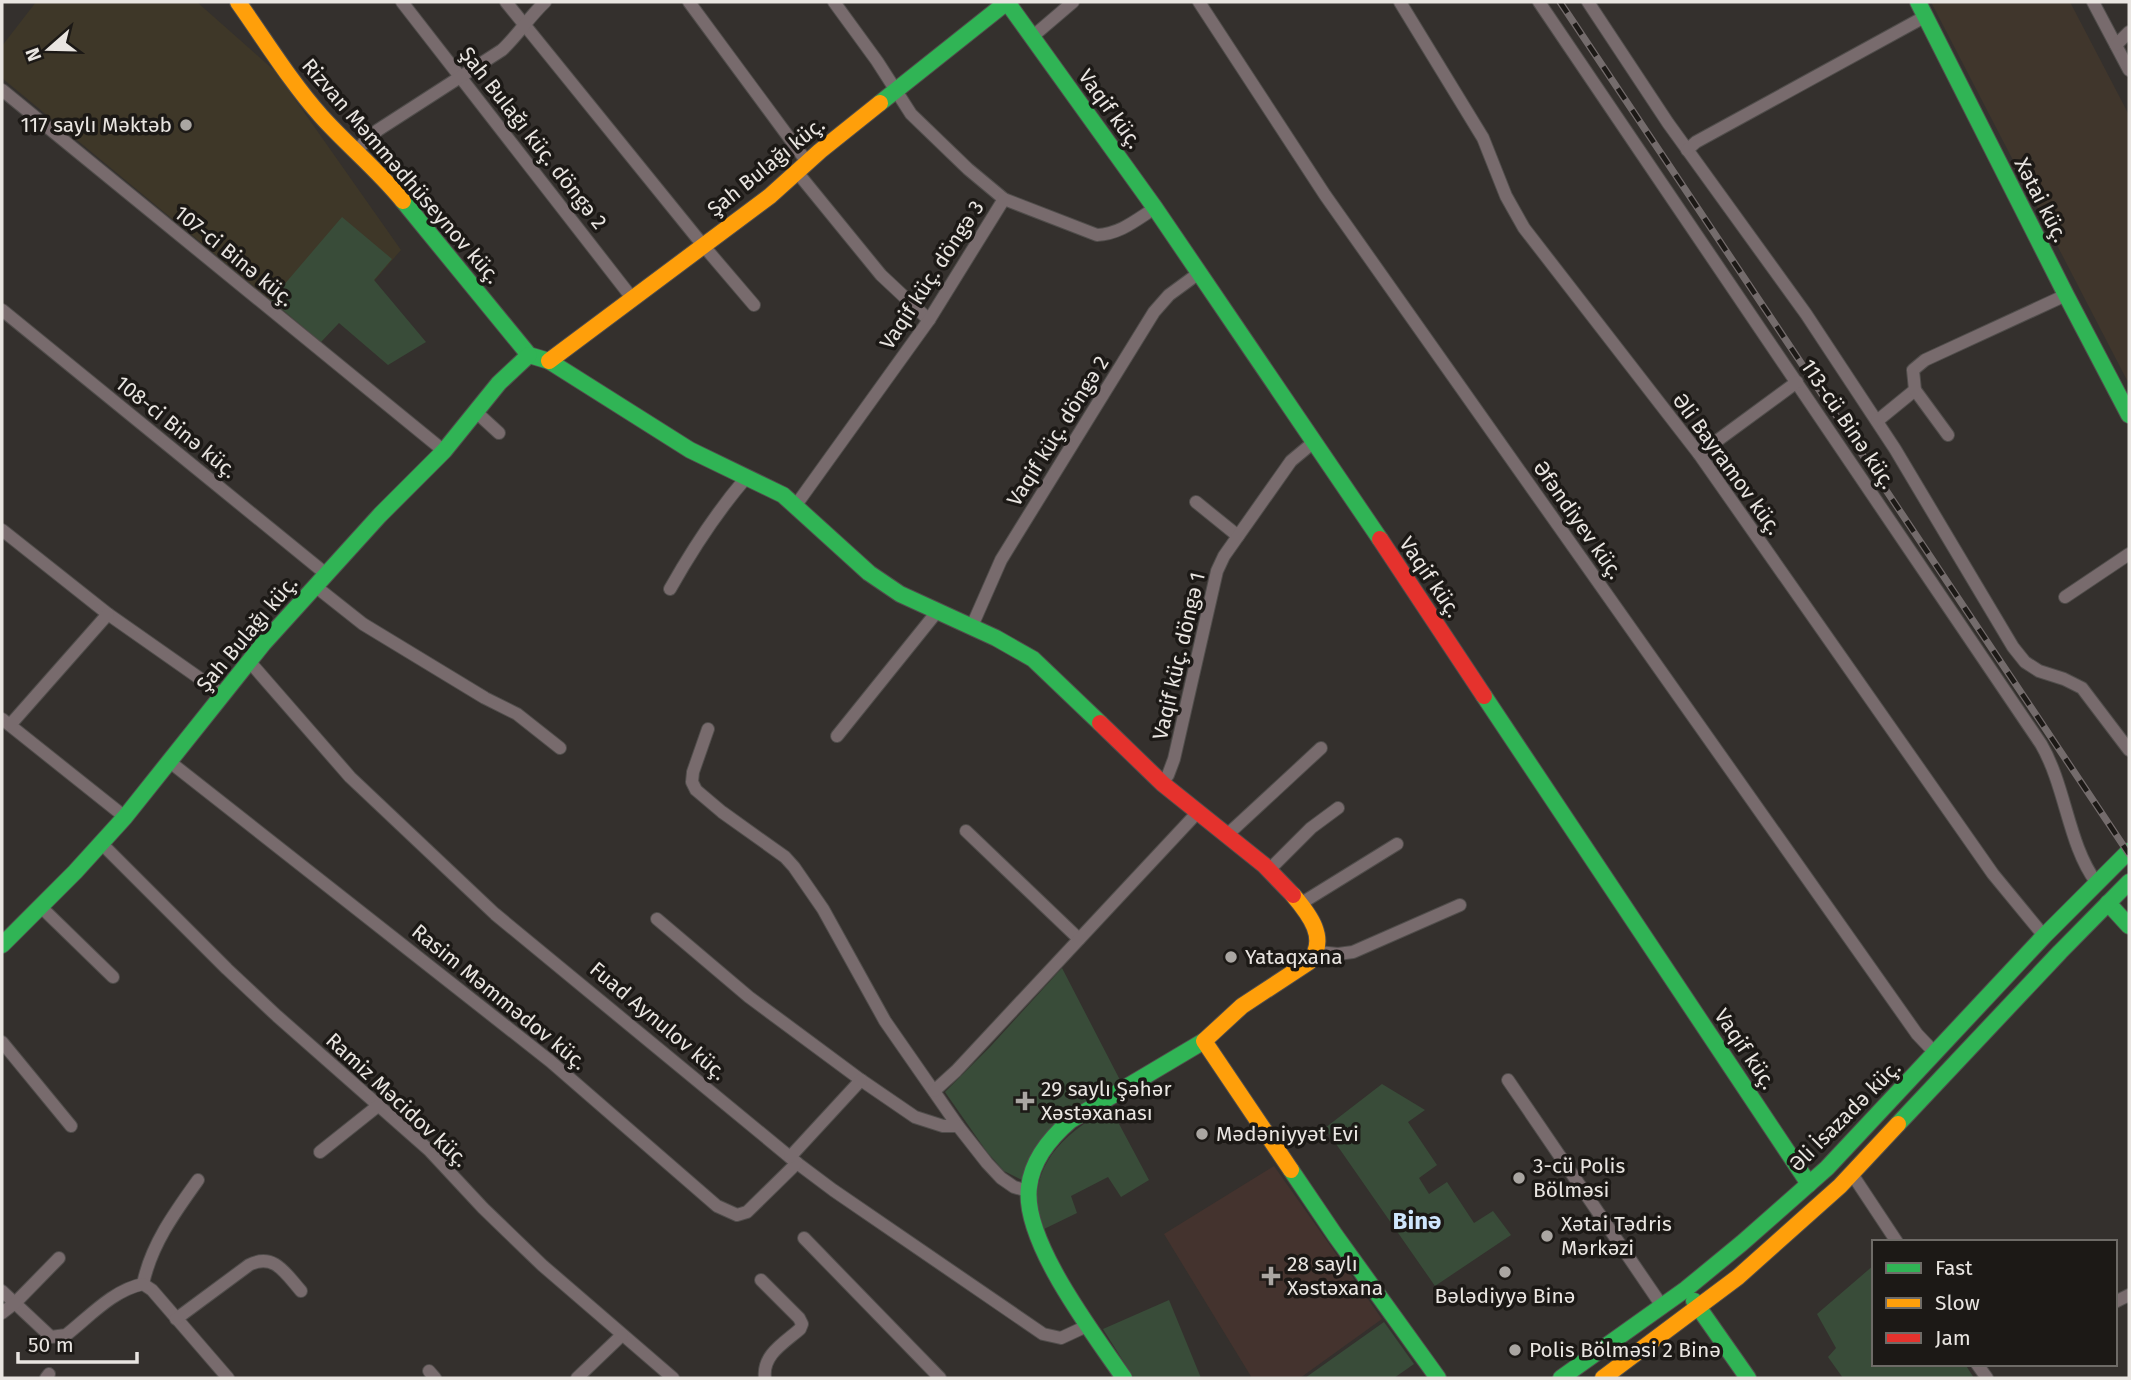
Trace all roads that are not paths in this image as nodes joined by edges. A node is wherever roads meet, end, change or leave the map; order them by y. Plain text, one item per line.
1 (238, 2) edge
2 (402, 2) edge
3 (506, 2) edge
4 (545, 2) edge
5 (690, 2) edge
6 (834, 2) edge
7 (1007, 2) edge
8 (1073, 2) edge
9 (1199, 2) edge
10 (1539, 2) edge
11 (1588, 2) edge
12 (2093, 2) edge
13 (1405, 3) edge
14 (1922, 9) edge
15 (524, 25) junction
16 (2129, 32) edge
17 (1032, 37) junction
18 (2116, 46) junction
19 (2129, 69) edge
20 (462, 77) junction
21 (2, 90) edge
22 (895, 90) junction
23 (1687, 150) junction
24 (357, 151) junction
25 (802, 167) junction
26 (1003, 199) junction
27 (1155, 208) junction
28 (702, 244) junction
29 (1199, 273) junction
30 (2066, 295) junction
31 (632, 298) junction
32 (754, 305) dead end
33 (2, 310) edge
34 (929, 320) junction
35 (529, 355) junction
36 (549, 361) junction
37 (1797, 382) junction
38 (1915, 390) junction
39 (475, 411) junction
40 (2129, 415) edge
41 (1877, 421) junction
42 (499, 433) dead end
43 (1948, 435) dead end
44 (1315, 442) junction
45 (443, 451) junction
46 (1699, 454) junction
47 (745, 479) junction
48 (1196, 502) dead end
49 (796, 505) junction
50 (2, 530) edge
51 (1238, 536) junction
52 (2129, 554) edge
53 (321, 580) junction
54 (670, 589) dead end
55 (2066, 597) dead end
56 (936, 613) junction
57 (108, 614) junction
58 (972, 626) junction
59 (249, 661) junction
60 (222, 694) junction
61 (6, 722) edge
62 (708, 729) dead end
63 (837, 736) dead end
64 (560, 748) dead end
65 (1321, 748) dead end
66 (2129, 750) edge
67 (170, 762) junction
68 (1162, 783) junction
69 (1338, 808) dead end
70 (1197, 813) junction
71 (125, 817) junction
72 (966, 831) dead end
73 (1227, 835) junction
74 (102, 843) junction
75 (1397, 844) dead end
76 (2129, 850) edge
77 (1270, 869) junction
78 (2129, 882) edge
79 (2096, 883) junction
80 (2108, 903) junction
81 (1300, 904) junction
82 (1460, 905) dead end
83 (41, 907) junction
84 (657, 919) dead end
85 (2129, 926) edge
86 (2044, 936) junction
87 (1079, 939) junction
88 (2, 946) edge
89 (1318, 952) junction
90 (113, 977) dead end
91 (1204, 1041) junction
92 (2, 1042) edge
93 (1935, 1054) junction
94 (861, 1080) junction
95 (1508, 1080) dead end
96 (934, 1091) junction
97 (379, 1105) junction
98 (71, 1126) dead end
99 (958, 1126) junction
100 (320, 1152) dead end
101 (793, 1160) junction
102 (1852, 1174) junction
103 (198, 1180) dead end
104 (1809, 1184) junction
105 (1028, 1191) junction
106 (804, 1238) dead end
107 (1896, 1240) edge
108 (59, 1258) dead end
109 (761, 1280) dead end
110 (143, 1284) junction
111 (1686, 1289) junction
112 (2, 1291) edge
113 (301, 1291) dead end
114 (15, 1303) junction
115 (1662, 1306) junction
116 (1699, 1308) junction
117 (2, 1313) edge
118 (176, 1319) junction
119 (1089, 1325) junction
120 (622, 1335) junction
121 (228, 1378) edge
122 (577, 1378) edge
123 (673, 1378) edge
124 (765, 1378) edge
125 (940, 1378) edge
126 (1124, 1378) edge
127 (1438, 1378) edge
128 (1561, 1378) edge
129 (1603, 1378) edge
130 (1748, 1378) edge

1 - 24 street, Rizvan Məmmədhüseynov küç.
2 - 20 street, Şah Bulağı küç. döngə 2
3 - 15 street
4 - 15 street
5 - 25 street
6 - 22 street
7 - 17 street, Vaqif küç.
7 - 22 street, Şah Bulağı küç.
8 - 17 street
9 - 93 street, Əfəndiyev küç.
10 - 37 street, 113-cü Binə küç.
11 - 23 street
12 - 18 street
13 - 46 street, Əli Bayramov küç.
14 - 23 street
14 - 30 street, Xətai küç.
15 - 20 street
15 - 28 street
16 - 18 street
17 - 27 street, Vaqif küç.
18 - 19 street
20 - 24 street
20 - 31 street, Şah Bulağı küç. döngə 2
21 - 45 street, 107-ci Binə küç.
22 - 25 street, Şah Bulağı küç.
22 - 26 street
23 - 41 street
24 - 35 street, Rizvan Məmmədhüseynov küç.
25 - 28 street, Şah Bulağı küç.
25 - 34 street
26 - 27 street, Vaqif küç. döngə 3
26 - 34 street, Vaqif küç. döngə 3
27 - 29 street, Vaqif küç.
28 - 31 street, Şah Bulağı küç.
28 - 32 street
29 - 44 street, Vaqif küç.
29 - 58 street, Vaqif küç. döngə 2
30 - 38 street
30 - 40 street, Xətai küç.
31 - 36 street, Şah Bulağı küç.
33 - 53 street, 108-ci Binə küç.
34 - 49 street, Vaqif küç. döngə 3
35 - 36 street
35 - 39 street, Şah Bulağı küç.
36 - 47 street
37 - 46 street
37 - 79 street, 113-cü Binə küç.
38 - 41 street
38 - 43 street
39 - 42 street
39 - 45 street, Şah Bulağı küç.
41 - 66 street
44 - 51 street, Vaqif küç. döngə 1
44 - 104 street, Vaqif küç.
45 - 53 street, Şah Bulağı küç.
46 - 86 street, Əli Bayramov küç.
47 - 49 street
47 - 54 street
48 - 51 street
49 - 56 street
50 - 57 street
51 - 68 street, Vaqif küç. döngə 1
52 - 55 street
53 - 59 street, Şah Bulağı küç.
53 - 64 street, 108-ci Binə küç.
56 - 58 street
56 - 63 street
57 - 60 street
57 - 61 street
58 - 68 street
59 - 60 street, Şah Bulağı küç.
59 - 101 street, Fuad Aynulov küç.
60 - 67 street, Şah Bulağı küç.
61 - 71 street
62 - 96 street
65 - 73 street
67 - 71 street, Şah Bulağı küç.
67 - 101 street, Rasim Məmmədov küç.
68 - 70 street
69 - 77 street
70 - 73 street
70 - 87 street
71 - 74 street, Şah Bulağı küç.
72 - 87 street
73 - 77 street
74 - 83 street, Şah Bulağı küç.
74 - 97 street, Ramiz Məcidov küç.
75 - 81 street
76 - 79 street, Əli İsazadə küç.
77 - 81 street
78 - 80 street, Əli İsazadə küç.
79 - 86 street, Əli İsazadə küç.
80 - 85 street
80 - 102 street, Əli İsazadə küç.
81 - 89 street
82 - 89 street
83 - 88 street, Şah Bulağı küç.
83 - 90 street
84 - 94 street
86 - 93 street, Əli İsazadə küç.
87 - 96 street
89 - 91 street
91 - 105 street
91 - 127 street
92 - 98 street
93 - 104 street, Əli İsazadə küç.
94 - 99 street
94 - 101 street, Rasim Məmmədov küç.
95 - 115 street
96 - 99 street
97 - 100 street
97 - 120 street, Ramiz Məcidov küç.
99 - 105 street
101 - 119 street, Fuad Aynulov küç.
102 - 107 street
102 - 116 street, Əli İsazadə küç.
103 - 110 street
104 - 111 street, Əli İsazadə küç.
105 - 119 street
106 - 125 street
108 - 114 street
109 - 124 street
110 - 114 street
110 - 118 street
111 - 115 street, Əli İsazadə küç.
111 - 116 street
112 - 114 street
113 - 118 street
114 - 117 street
115 - 128 street, Əli İsazadə küç.
116 - 129 street, Əli İsazadə küç.
116 - 130 street
118 - 121 street
119 - 126 street
120 - 122 street
120 - 123 street, Ramiz Məcidov küç.

